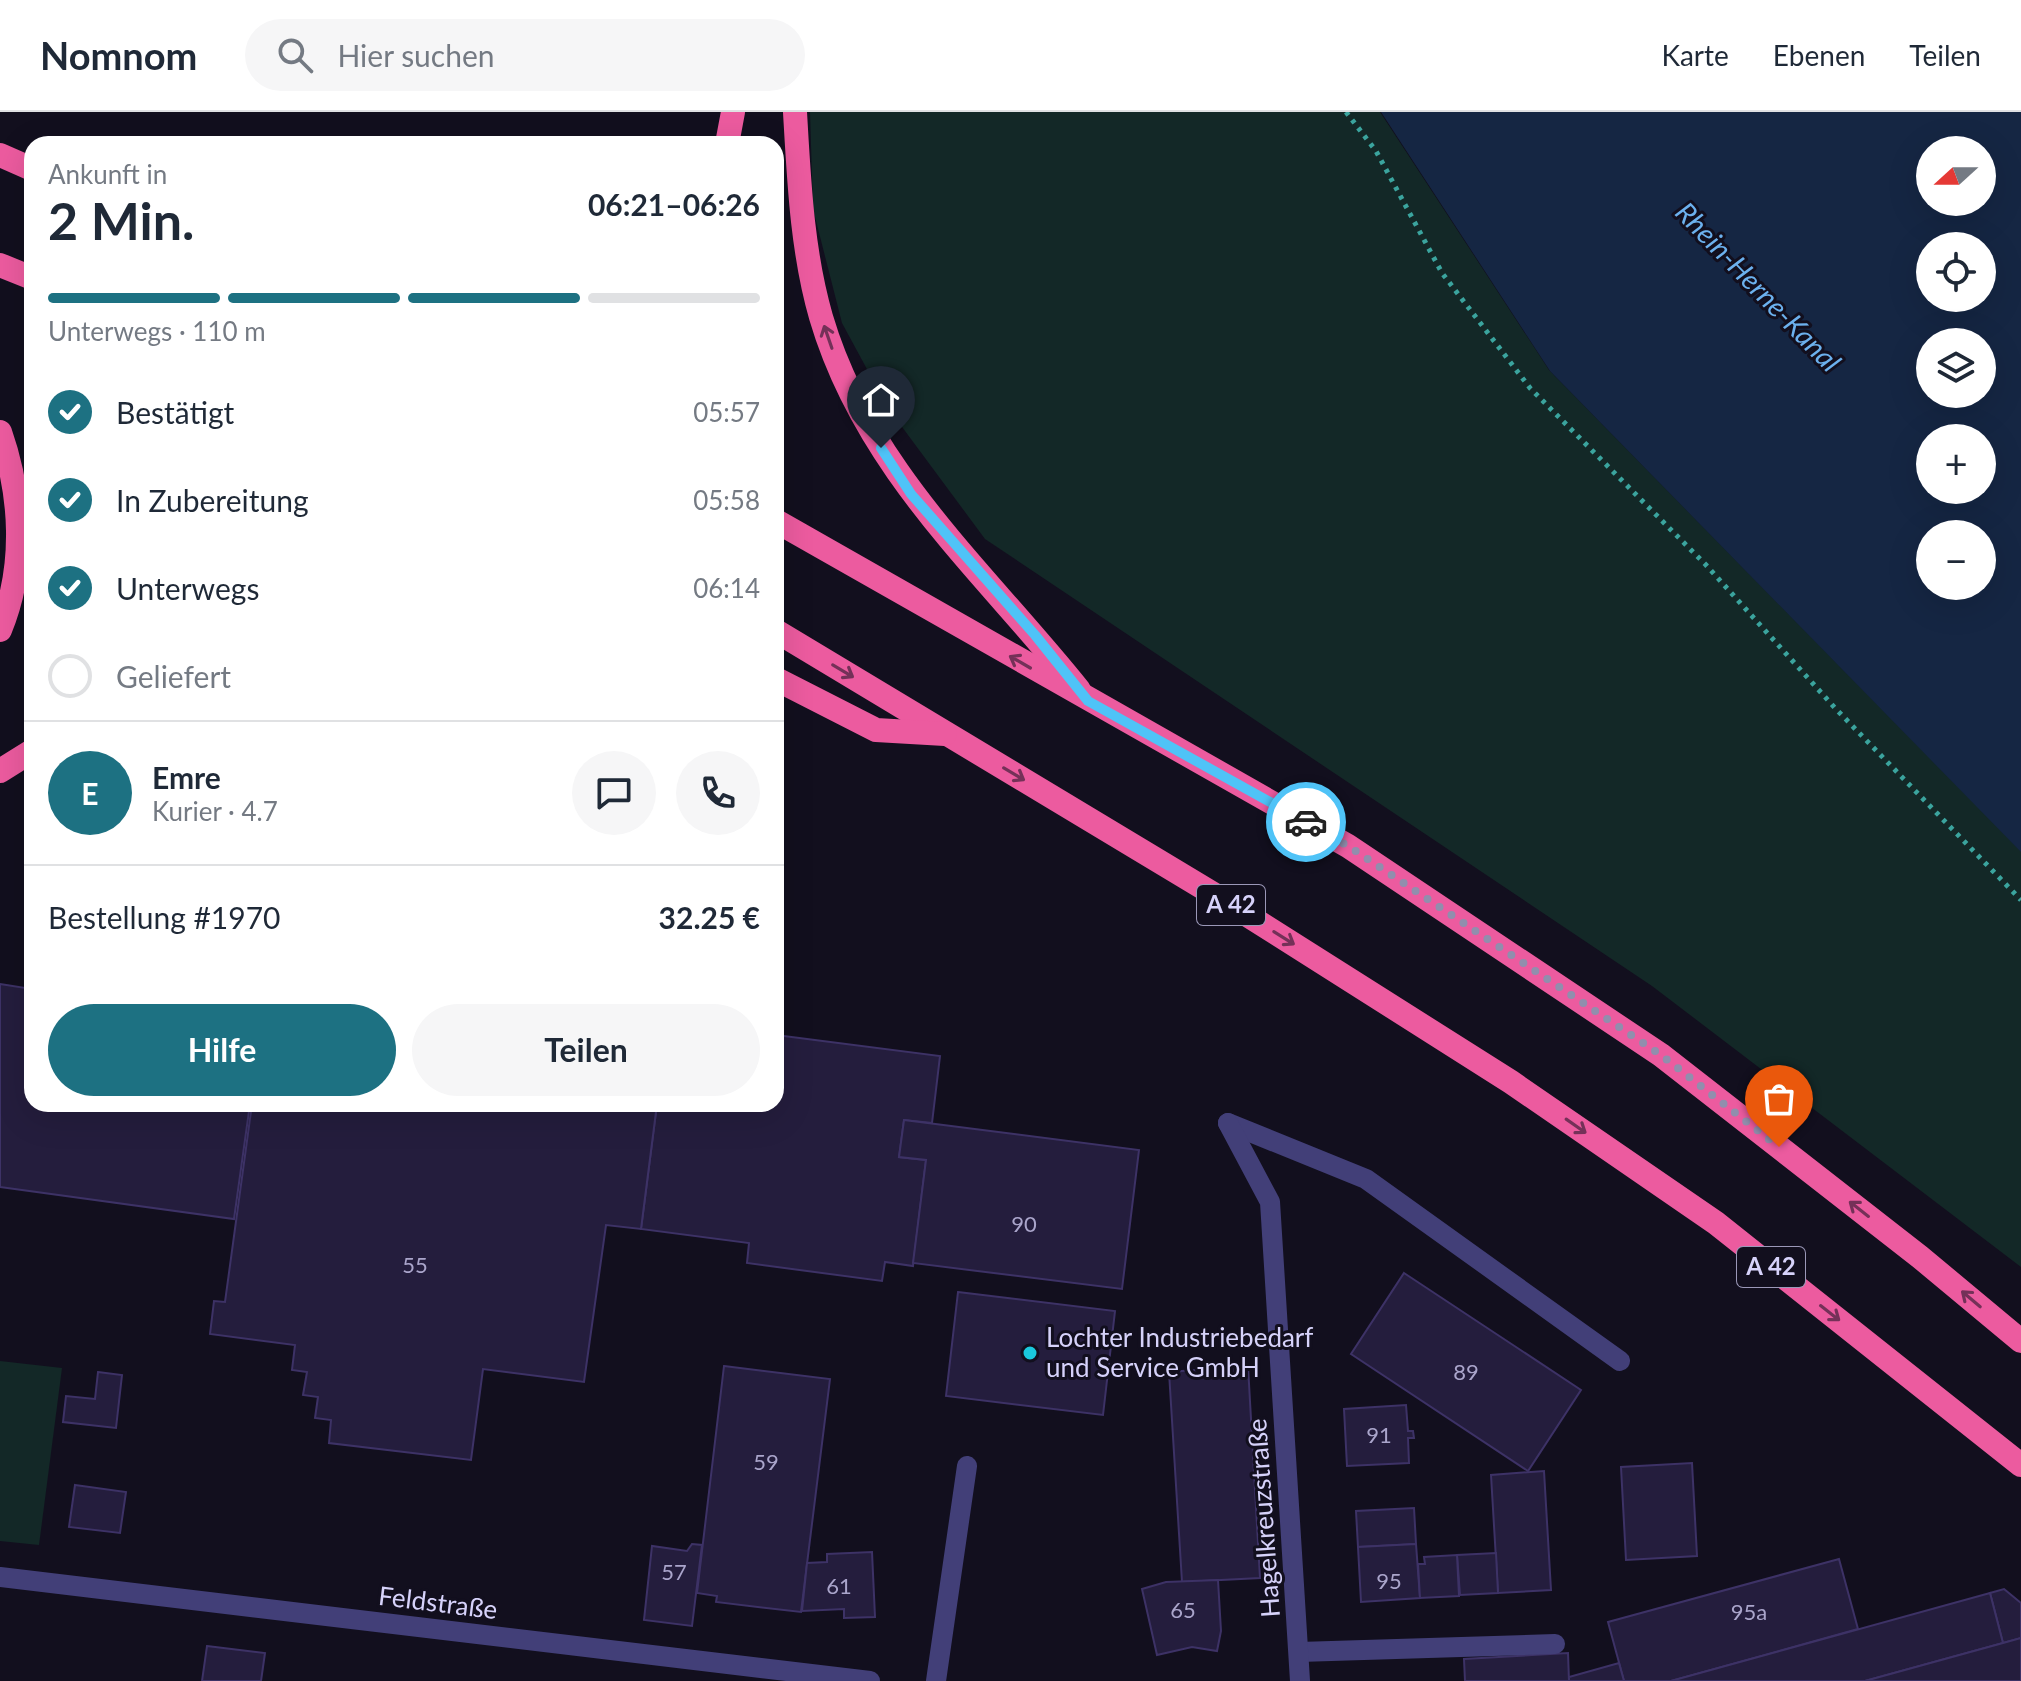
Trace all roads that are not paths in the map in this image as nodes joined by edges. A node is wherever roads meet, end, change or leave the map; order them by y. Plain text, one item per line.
1 (733, 112) edge
2 (795, 112) edge
3 (728, 136) edge
4 (0, 155) edge
5 (24, 166) edge
6 (0, 265) edge
7 (24, 275) edge
8 (0, 432) edge
9 (784, 526) edge
10 (0, 630) edge
11 (784, 636) edge
12 (784, 683) edge
13 (1088, 701) junction
14 (947, 734) junction
15 (24, 756) edge
16 (0, 771) edge
17 (2021, 1341) edge
18 (1620, 1361) dead end
19 (2021, 1465) edge
20 (967, 1466) dead end
21 (0, 1577) edge
22 (1555, 1644) dead end
23 (1299, 1652) junction
24 (870, 1681) edge
25 (936, 1681) edge
26 (1300, 1681) edge

1 - 3 highway
13 -> 2 highway
4 - 5 highway
6 - 7 highway
8 - 10 highway
13 -> 9 highway
11 -> 14 highway, A 42
12 - 14 highway
17 -> 13 highway
14 -> 19 highway, A 42
15 - 16 highway
18 - 23 street, Hagelkreuzstraße
20 - 25 street
21 - 24 street, Feldstraße
22 - 23 street
23 - 26 street, Hagelkreuzstraße

